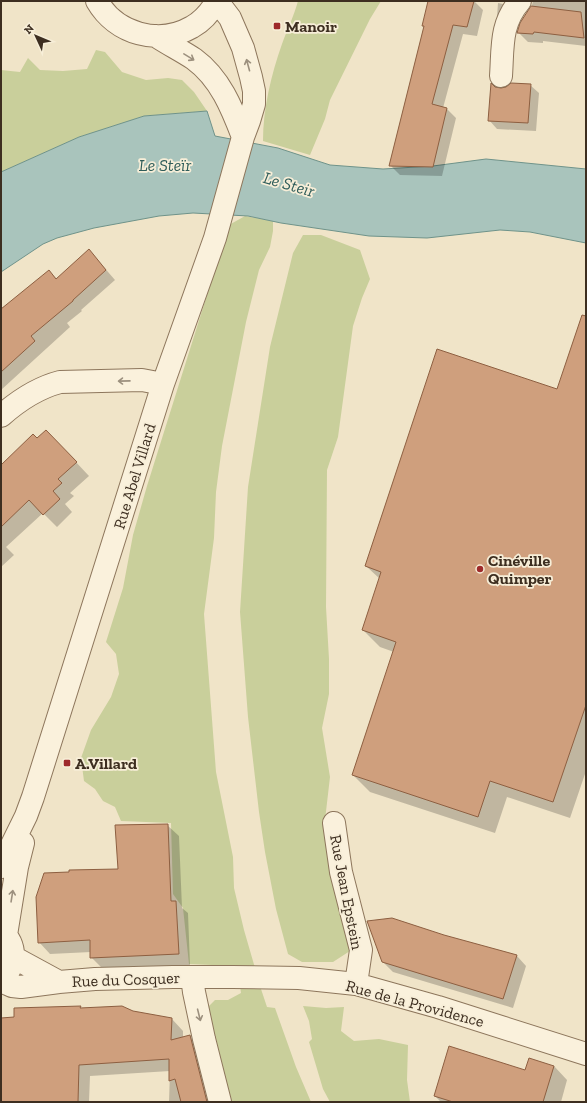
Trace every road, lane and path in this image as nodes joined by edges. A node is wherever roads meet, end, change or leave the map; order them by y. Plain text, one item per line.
1 (97, 1) edge
2 (217, 1) edge
3 (520, 1) edge
4 (156, 36) junction
5 (500, 76) dead end
6 (243, 137) junction
7 (163, 384) junction
8 (1, 416) edge
9 (26, 816) junction
10 (334, 823) dead end
11 (1, 867) edge
12 (4, 932) edge
13 (13, 957) junction
14 (192, 977) junction
15 (1, 981) edge
16 (59, 982) junction
17 (356, 984) junction
18 (586, 1054) edge
19 (220, 1102) edge

1 - 4 street
2 - 4 street
6 -> 2 street, Rue Abel Villard
3 - 5 street
4 -> 6 street
6 - 7 street, Rue Abel Villard
7 -> 8 street
7 - 9 street, Rue Abel Villard
9 - 11 street, Rue Abel Villard
12 -> 9 street, Rue Abel Villard
10 - 17 street, Rue Jean Epstein
12 - 13 street
13 - 15 street
13 - 16 street, Rue du Cosquer
14 - 16 street, Rue du Cosquer
14 - 17 street, Rue de la Providence
14 -> 19 street
15 - 16 street, Rue du Cosquer
17 - 18 street, Rue de la Providence

